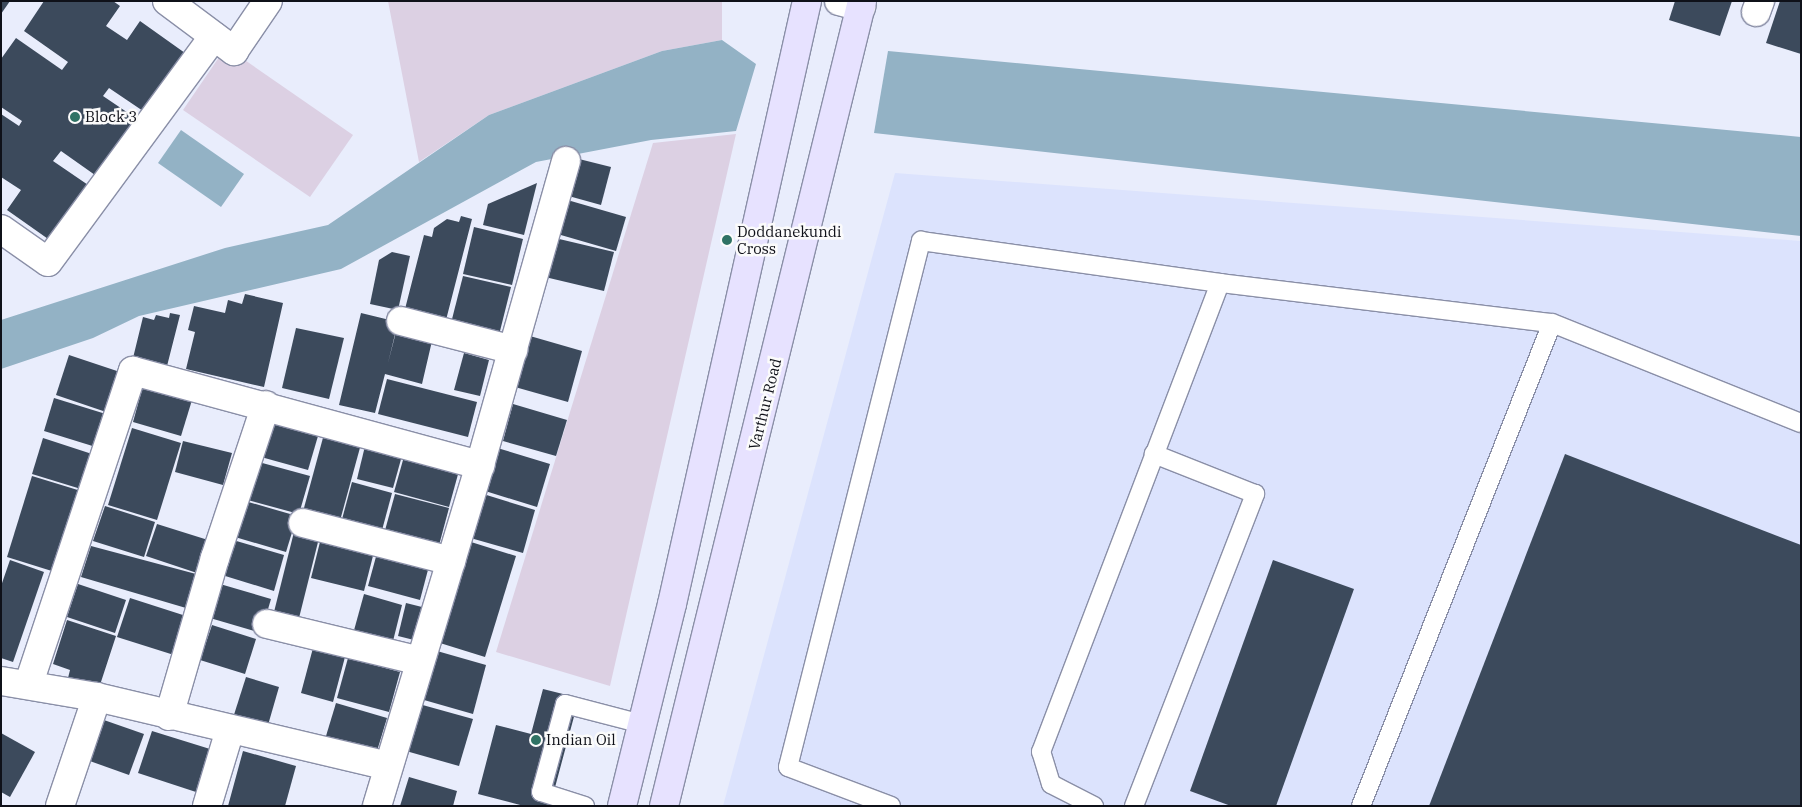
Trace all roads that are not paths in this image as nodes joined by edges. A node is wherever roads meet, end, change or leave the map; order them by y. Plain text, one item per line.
1 (167, 1) edge
2 (268, 1) edge
3 (807, 1) edge
4 (854, 3) edge
5 (214, 36) junction
6 (566, 161) dead end
7 (1, 229) edge
8 (1220, 283) junction
9 (401, 322) dead end
10 (1552, 323) junction
11 (513, 350) junction
12 (266, 405) junction
13 (1801, 423) edge
14 (1154, 454) junction
15 (480, 465) junction
16 (303, 523) dead end
17 (451, 562) junction
18 (267, 624) dead end
19 (420, 661) junction
20 (1, 681) edge
21 (29, 683) junction
22 (97, 697) junction
23 (169, 716) junction
24 (642, 724) junction
25 (230, 730) junction
26 (388, 766) junction
27 (60, 806) edge
28 (206, 806) edge
29 (377, 806) edge
30 (585, 806) edge
31 (622, 806) edge
32 (664, 806) edge
33 (891, 806) edge
34 (1094, 806) edge
35 (1134, 806) edge
36 (1361, 806) edge

1 - 5 street
2 - 5 street
3 - 24 main road
4 - 32 main road, Varthur Road
5 - 7 street
6 - 11 street
8 - 10 lane
8 - 14 lane
8 - 33 lane
9 - 11 street
10 - 13 lane
10 - 36 lane
11 - 15 street
12 - 15 street
12 - 21 street
12 - 23 street
14 - 34 lane
14 - 35 lane
15 - 17 street
16 - 17 street
17 - 19 street
18 - 19 street
19 - 26 street
20 - 21 street
21 - 22 street
22 - 23 street
22 - 27 street
23 - 25 street
24 - 30 lane
24 - 31 main road
25 - 26 street
25 - 28 street
26 - 29 street

